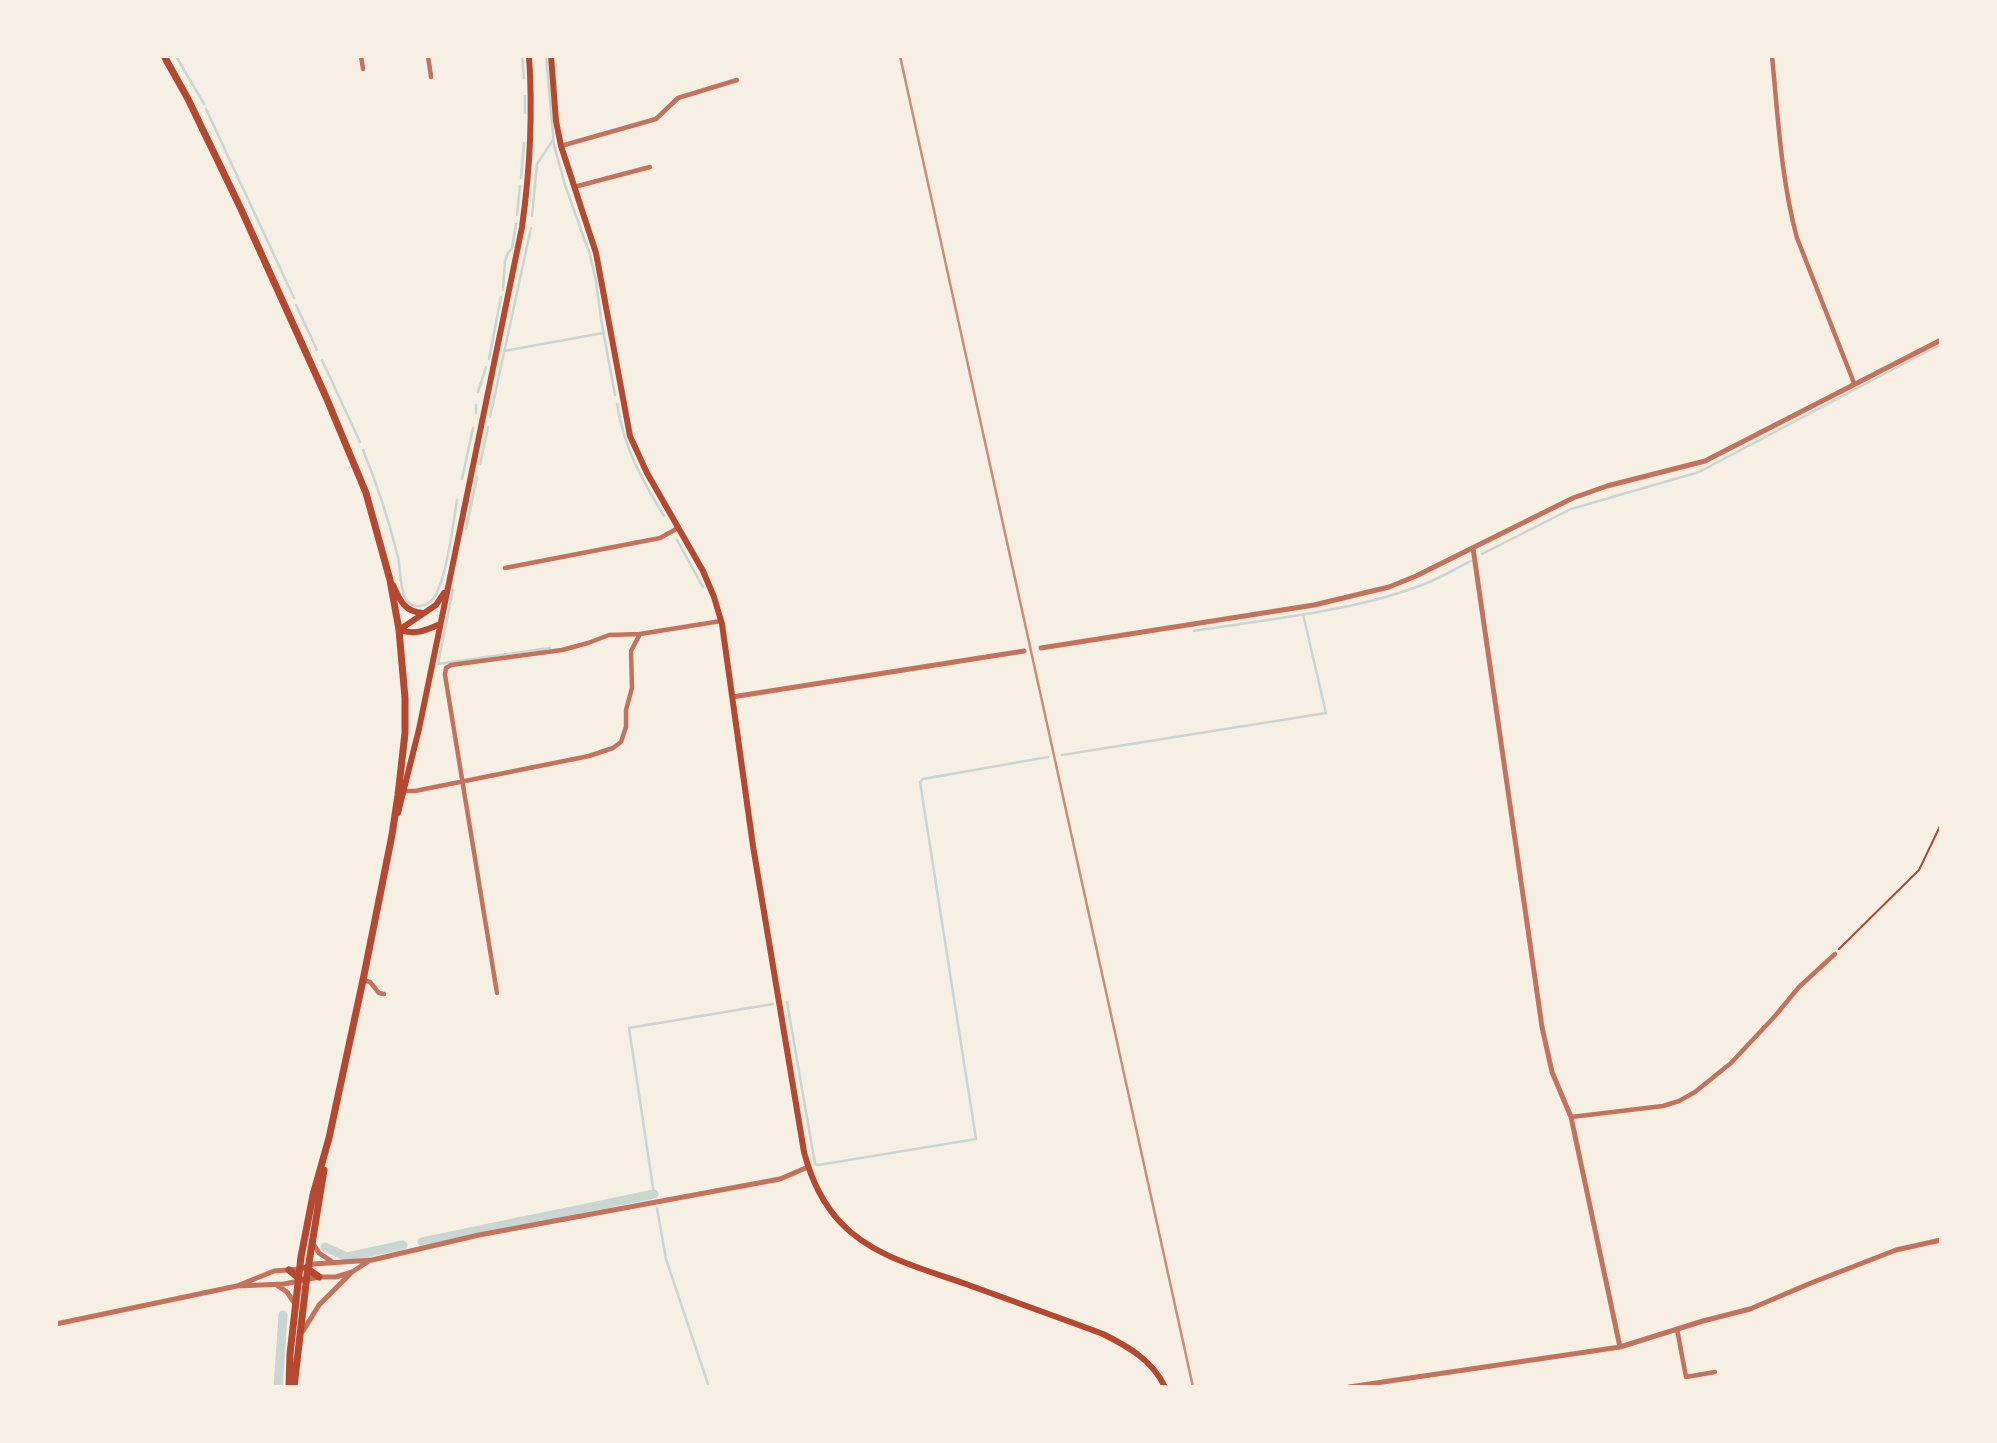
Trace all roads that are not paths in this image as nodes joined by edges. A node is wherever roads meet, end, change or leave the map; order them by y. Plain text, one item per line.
1 (164, 56) edge
2 (361, 56) edge
3 (428, 56) edge
4 (529, 56) edge
5 (551, 56) edge
6 (1772, 56) edge
7 (363, 69) dead end
8 (431, 77) dead end
9 (737, 80) dead end
10 (561, 146) junction
11 (650, 167) dead end
12 (574, 187) junction
13 (1941, 340) edge
14 (1854, 383) junction
15 (678, 528) junction
16 (1473, 548) junction
17 (505, 568) dead end
18 (390, 580) junction
19 (447, 588) junction
20 (425, 613) junction
21 (721, 621) junction
22 (440, 624) junction
23 (399, 630) junction
24 (640, 634) junction
25 (1041, 648) dead end
26 (1024, 651) dead end
27 (732, 697) junction
28 (463, 781) junction
29 (404, 791) junction
30 (392, 835) junction
31 (1835, 954) road end
32 (363, 980) junction
33 (497, 993) dead end
34 (384, 994) dead end
35 (1571, 1116) junction
36 (329, 1138) junction
37 (808, 1167) junction
38 (1941, 1240) edge
39 (312, 1242) junction
40 (372, 1260) junction
41 (334, 1262) junction
42 (289, 1270) joint
43 (352, 1272) junction
44 (303, 1274) junction
45 (319, 1277) joint
46 (275, 1285) junction
47 (237, 1286) junction
48 (295, 1305) junction
49 (56, 1324) edge
50 (1677, 1329) junction
51 (299, 1336) junction
52 (1620, 1347) junction
53 (297, 1356) junction
54 (1715, 1372) dead end
55 (291, 1387) edge
56 (1165, 1387) edge
57 (1349, 1387) edge

1 - 18 main road
2 - 7 street
3 - 8 street
4 - 19 main road
5 - 10 main road
6 - 14 street
9 - 10 street
10 - 12 main road
11 - 12 street
12 - 15 main road
13 - 14 street
14 - 16 street
15 - 17 street
15 - 21 main road
16 - 25 street
16 - 35 street
18 - 20 main road
18 - 23 main road
19 - 20 main road
19 - 22 main road
20 - 23 main road
21 - 24 street
21 - 27 main road
22 - 23 main road
22 - 29 main road
23 - 30 main road
24 - 28 street
24 - 28 street
26 - 27 street
27 - 37 main road
28 - 29 street
28 - 33 street
29 - 30 main road
30 - 32 main road
31 - 35 street
32 - 34 street
32 - 36 main road
35 - 52 street
36 - 39 main road
36 - 44 main road
37 - 40 street
37 - 56 main road
38 - 50 street
39 - 41 street
39 - 44 main road
40 - 41 street
40 - 43 street
41 - 44 street
42 - 44 main road
42 - 47 street
43 - 45 street
43 - 51 street
44 - 45 main road
44 - 46 street
44 - 48 main road
44 - 51 main road
44 - 53 main road
46 - 47 street
46 - 48 street
47 - 49 street
48 - 55 main road
50 - 52 street
50 - 54 street
51 - 53 main road
52 - 57 street
53 - 55 main road

